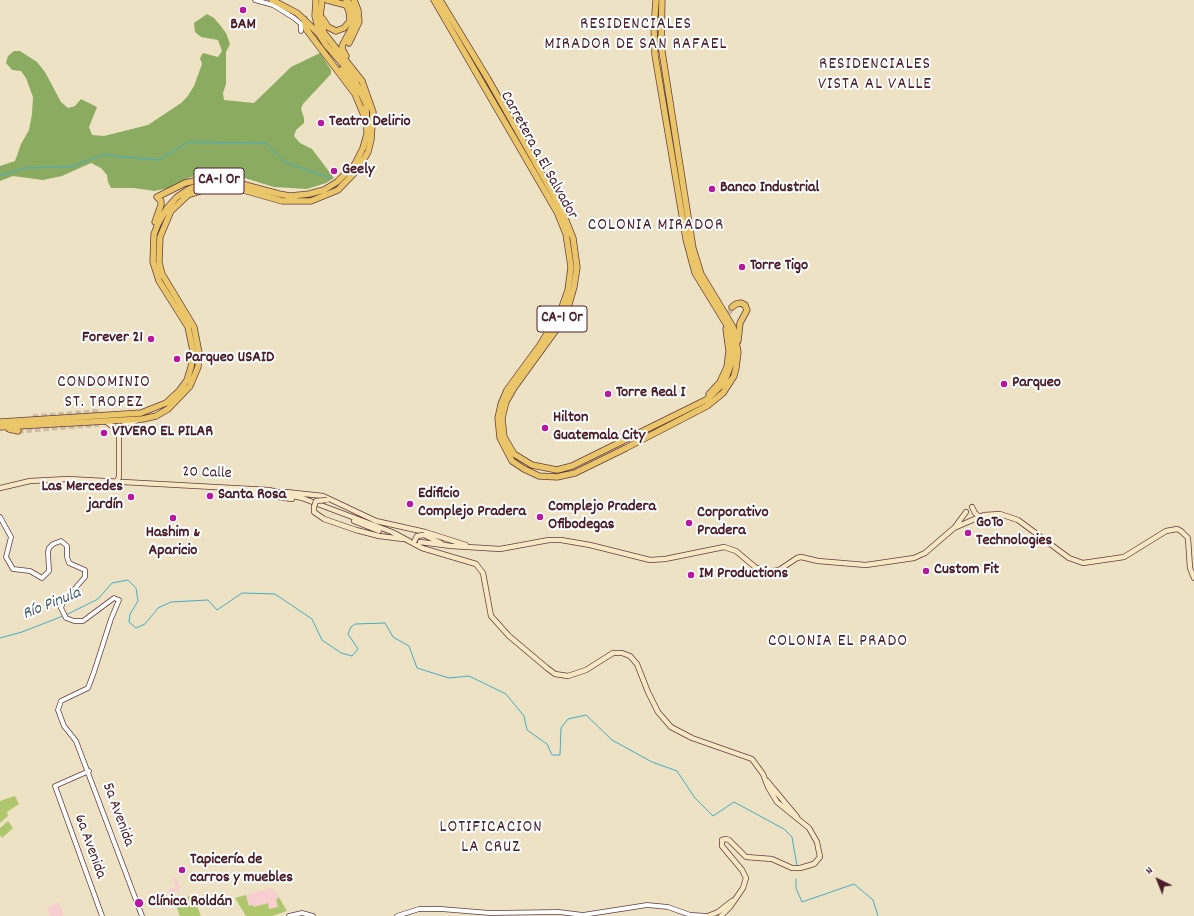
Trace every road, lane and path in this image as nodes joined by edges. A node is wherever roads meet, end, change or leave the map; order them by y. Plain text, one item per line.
1 (255, 0) edge
2 (272, 0) edge
3 (316, 0) edge
4 (327, 0) edge
5 (346, 0) edge
6 (354, 0) edge
7 (434, 0) edge
8 (440, 0) edge
9 (656, 0) edge
10 (662, 0) edge
11 (319, 6) edge
12 (304, 20) junction
13 (301, 31) dead end
14 (320, 36) junction
15 (349, 42) tunnel mouth
16 (655, 60) junction
17 (341, 70) dead end
18 (358, 75) junction
19 (667, 83) junction
20 (661, 96) junction
21 (365, 100) junction
22 (672, 114) junction
23 (368, 128) junction
24 (208, 182) junction
25 (154, 234) junction
26 (732, 307) dead end
27 (726, 329) tunnel mouth
28 (737, 344) junction
29 (683, 412) junction
30 (34, 417) tunnel mouth
31 (0, 418) edge
32 (143, 419) junction
33 (105, 421) junction
34 (1, 426) edge
35 (18, 431) tunnel mouth
36 (119, 431) junction
37 (119, 437) junction
38 (117, 481) junction
39 (124, 482) junction
40 (0, 488) edge
41 (248, 488) junction
42 (278, 492) junction
43 (972, 507) dead end
44 (966, 512) dead end
45 (0, 516) edge
46 (980, 516) junction
47 (376, 521) junction
48 (954, 528) junction
49 (384, 532) tunnel mouth
50 (405, 540) junction
51 (422, 542) dead end
52 (414, 543) junction
53 (447, 545) junction
54 (473, 548) junction
55 (1194, 578) edge
56 (89, 771) junction
57 (783, 805) junction
58 (798, 819) junction
59 (734, 900) junction
60 (715, 915) edge
61 (102, 916) edge
62 (142, 916) edge
63 (289, 916) edge
64 (313, 916) edge
65 (397, 916) edge
66 (692, 916) edge
67 (708, 916) edge
68 (721, 916) edge

1 - 13 street
2 - 12 highway
3 - 11 highway, CA-1 Or
4 - 11 highway
5 - 18 highway
6 - 15 highway
7 - 28 highway, Carretera a El Salvador / CA-1 Or
8 - 29 highway, Carretera a El Salvador / CA-1 Or
9 - 16 highway, Carretera a El Salvador / CA-1 Or
10 - 19 highway, Carretera a El Salvador / CA-1 Or
11 - 14 highway, CA-1 Or
11 - 18 highway, CA-1 Or
12 - 14 highway
12 - 23 highway
14 - 21 highway, CA-1 Or
16 - 19 highway
16 - 20 highway, Carretera a El Salvador / CA-1 Or
17 - 21 highway
18 - 32 highway, CA-1 Or
19 - 22 highway, Carretera a El Salvador / CA-1 Or
20 - 22 highway
20 - 29 highway, Carretera a El Salvador / CA-1 Or
21 - 23 highway, CA-1 Or
22 - 28 highway, Carretera a El Salvador / CA-1 Or
23 - 24 highway, CA-1 Or
24 - 25 highway, CA-1 Or
24 - 25 highway
25 - 34 highway, CA-1 Or
26 - 28 highway
27 - 29 highway
30 - 31 highway
32 - 33 highway, CA-1 Or
32 - 36 main road
33 - 34 highway, CA-1 Or
33 - 36 main road
34 - 35 highway
36 - 37 main road
37 - 38 main road
37 - 39 main road
38 - 39 main road, 20 Calle
38 - 40 main road, 20 Calle
39 - 41 main road, 20 Calle
41 - 42 main road, 20 Calle
41 - 49 main road
42 - 47 main road
42 - 50 main road, 20 Calle
43 - 46 main road
44 - 48 main road
45 - 56 street, 5a Avenida
46 - 48 main road
46 - 55 main road
47 - 50 main road, bridge
47 - 54 main road
48 - 54 main road
50 - 52 main road, 20 Calle
51 - 53 main road
52 - 53 main road, bridge
52 - 57 main road, 20 Calle
53 - 54 main road
56 - 61 street, 6a Avenida
56 - 62 street, 5a Avenida
57 - 58 main road
57 - 58 main road, 20 Calle
58 - 59 main road
59 - 60 main road
59 - 68 main road
60 - 67 main road
63 - 64 street
65 - 66 street
66 - 67 street

